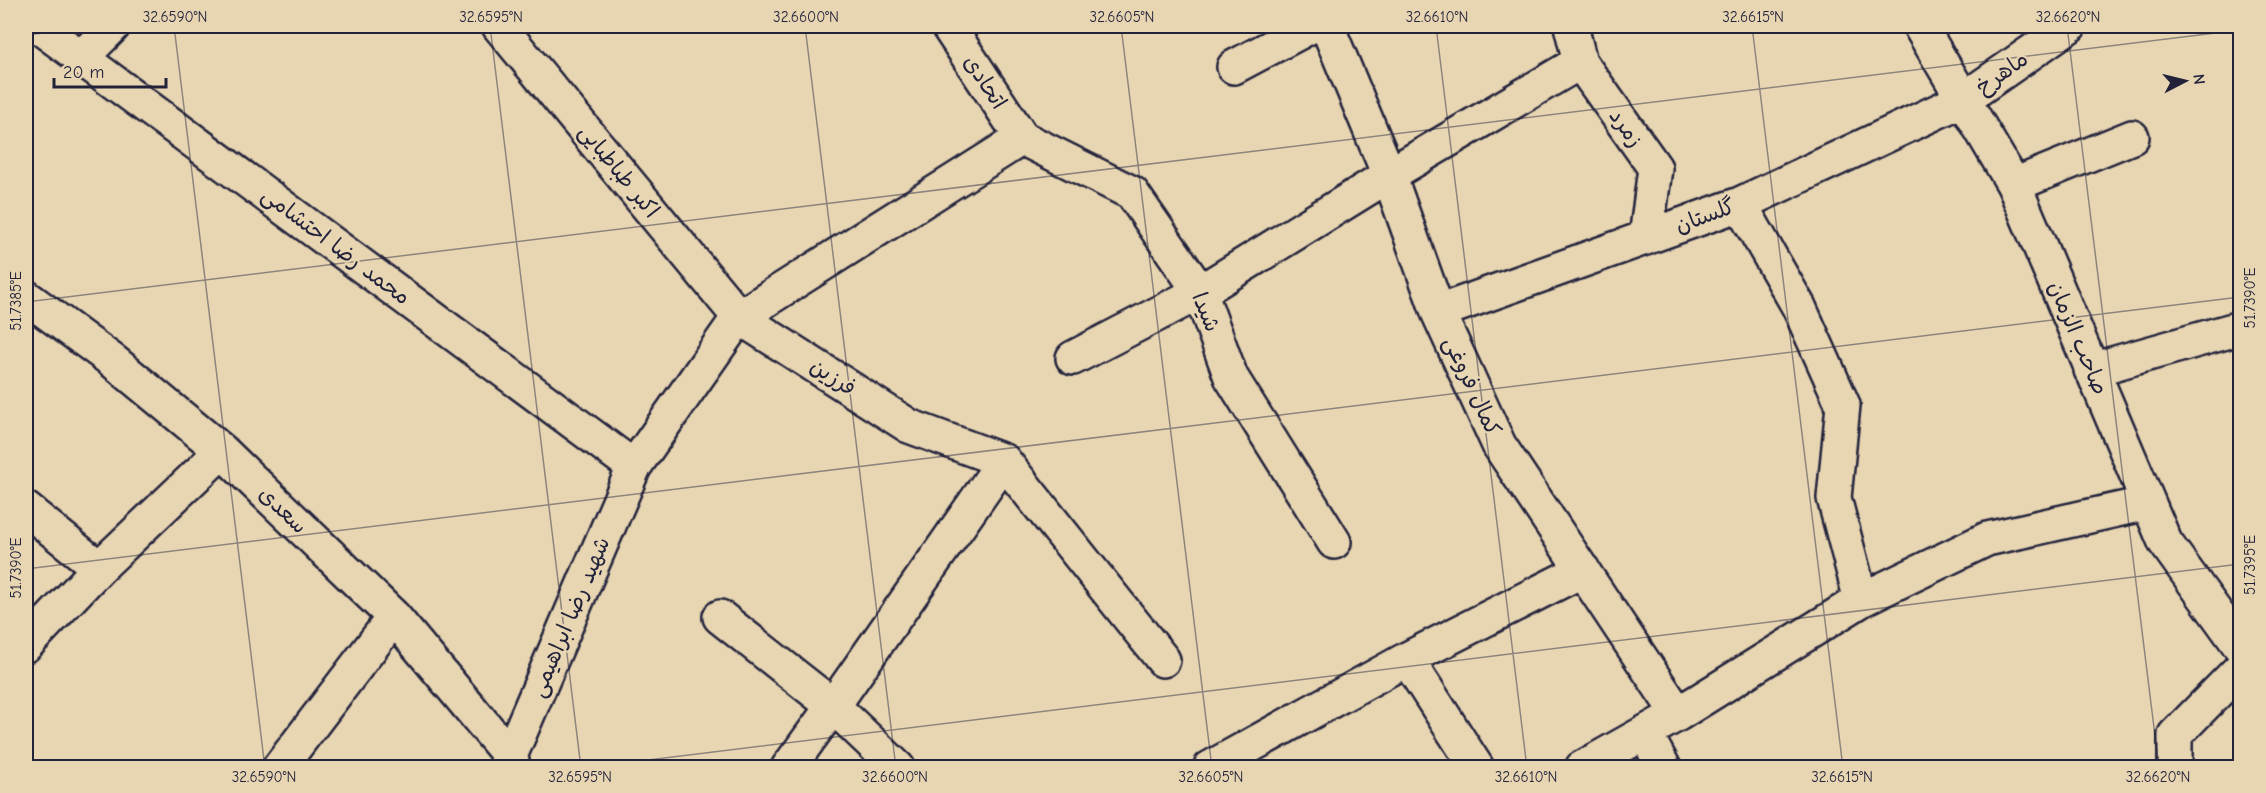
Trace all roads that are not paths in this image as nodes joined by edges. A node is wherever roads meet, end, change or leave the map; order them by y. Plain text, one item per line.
1 (38, 26) edge
2 (113, 26) edge
3 (499, 26) edge
4 (948, 26) edge
5 (1311, 26) edge
6 (1327, 26) edge
7 (1571, 26) edge
8 (1920, 26) edge
9 (2069, 26) edge
10 (82, 57) junction
11 (1580, 62) junction
12 (1234, 67) dead end
13 (1964, 99) junction
14 (2132, 137) dead end
15 (1022, 138) junction
16 (1389, 175) junction
17 (2014, 185) junction
18 (1740, 204) junction
19 (1646, 238) junction
20 (1200, 292) junction
21 (26, 297) edge
22 (1438, 312) junction
23 (739, 317) junction
24 (2241, 328) edge
25 (1073, 358) dead end
26 (2091, 370) junction
27 (222, 451) junction
28 (1004, 461) junction
29 (634, 467) junction
30 (2148, 503) junction
31 (26, 508) edge
32 (1334, 542) dead end
33 (99, 568) junction
34 (1583, 570) junction
35 (1861, 600) junction
36 (394, 617) junction
37 (720, 617) dead end
38 (26, 645) edge
39 (2241, 646) edge
40 (1407, 659) junction
41 (1163, 660) dead end
42 (2241, 669) edge
43 (833, 706) junction
44 (1678, 714) junction
45 (1645, 733) junction
46 (512, 762) edge
47 (279, 768) edge
48 (788, 768) edge
49 (898, 768) edge
50 (1210, 768) edge
51 (1477, 768) edge
52 (1582, 768) edge
53 (1664, 768) edge
54 (2175, 768) edge

1 - 10 street, محمد رضا احتشامی
2 - 10 street
3 - 23 street, اکبر طباطبایی
4 - 15 street, اتحادی
5 - 12 street
6 - 16 street, کمال فروغی
7 - 11 street, زمرد
8 - 13 street, صاحب الزمان
9 - 13 street, ماهرخ
10 - 29 street, محمد رضا احتشامی
11 - 16 street
11 - 19 street, زمرد
13 - 17 street, صاحب الزمان
13 - 18 street, گلستان
14 - 17 street
15 - 20 street, شیدا
15 - 23 street
16 - 20 street
16 - 22 street, کمال فروغی
17 - 26 street, صاحب الزمان
18 - 19 street, گلستان
18 - 35 street
19 - 22 street, گلستان
20 - 25 street
20 - 32 street, شیدا
21 - 27 street, سعدی
22 - 34 street, کمال فروغی
23 - 28 street, فرزین
23 - 29 street, شهید رضا ابراهیمی
24 - 26 street
26 - 30 street, صاحب الزمان
27 - 33 street
27 - 36 street, سعدی
28 - 41 street
28 - 43 street
29 - 46 street, شهید رضا ابراهیمی
30 - 35 street
30 - 39 street, صاحب الزمان
31 - 33 street
33 - 38 street
34 - 40 street
34 - 44 street, کمال فروغی
35 - 44 street
36 - 46 street, سعدی
36 - 47 street
37 - 43 street
40 - 50 street
40 - 51 street
42 - 54 street
43 - 48 street
43 - 49 street
44 - 45 street
45 - 52 street
45 - 53 street

